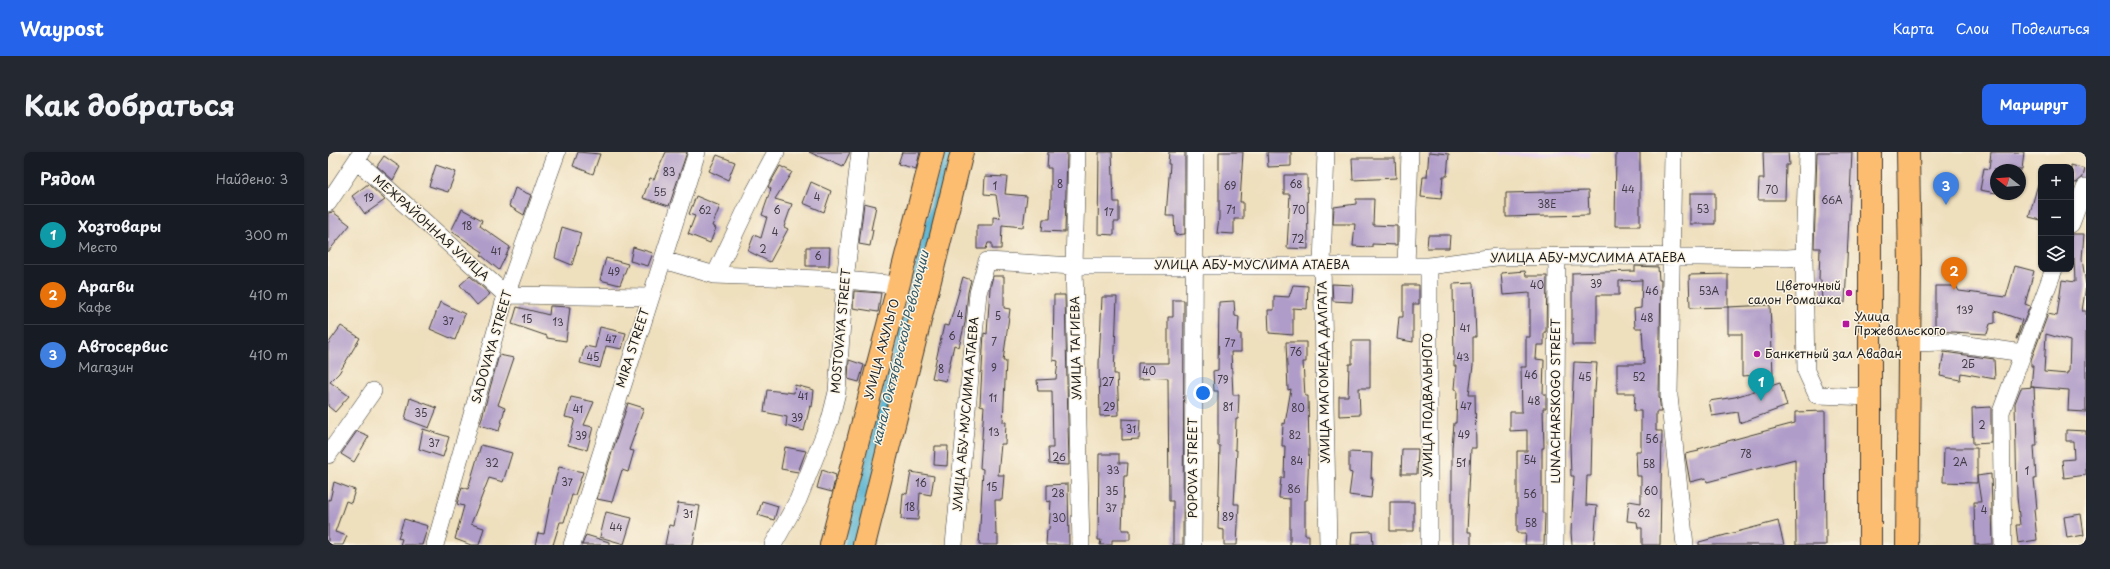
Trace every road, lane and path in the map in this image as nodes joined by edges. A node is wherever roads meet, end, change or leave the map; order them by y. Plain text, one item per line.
1 (557, 152) edge
2 (697, 152) edge
3 (776, 152) edge
4 (860, 152) edge
5 (933, 152) edge
6 (962, 152) edge
7 (1077, 152) edge
8 (1195, 152) edge
9 (1326, 152) edge
10 (1410, 152) edge
11 (1673, 152) edge
12 (1807, 152) edge
13 (1870, 152) edge
14 (1908, 152) edge
15 (360, 157) edge
16 (2086, 190) edge
17 (328, 203) edge
18 (2074, 217) edge
19 (1557, 257) junction
20 (1672, 257) junction
21 (1804, 257) junction
22 (663, 260) junction
23 (1193, 265) junction
24 (1074, 266) junction
25 (1322, 266) junction
26 (1406, 266) junction
27 (1429, 266) junction
28 (2053, 272) edge
29 (715, 275) junction
30 (845, 280) junction
31 (899, 285) junction
32 (506, 295) junction
33 (650, 297) junction
34 (1909, 343) junction
35 (2023, 353) junction
36 (373, 391) dead end
37 (1871, 398) junction
38 (328, 455) edge
39 (1908, 541) edge
40 (435, 545) edge
41 (572, 545) edge
42 (774, 545) edge
43 (831, 545) edge
44 (864, 545) edge
45 (954, 545) edge
46 (1081, 545) edge
47 (1194, 545) edge
48 (1328, 545) edge
49 (1429, 545) edge
50 (1556, 545) edge
51 (1685, 545) edge
52 (1870, 545) edge
53 (2003, 545) edge

1 - 32 street, SADOVAYA STREET
2 - 22 street, MIRA STREET
3 - 29 street
4 - 30 street, MOSTOVAYA STREET
5 - 31 main road, УЛИЦА АХУЛЬГО
6 - 44 main road
7 - 24 street, УЛИЦА ТАГИЕВА
8 - 23 street, POPOVA STREET
9 - 25 street, УЛИЦА МАГОМЕДА ДАЛГАТА
10 - 26 street
11 - 20 street
12 - 21 street
13 - 37 main road
14 - 34 main road
15 - 17 street
15 - 32 street, МЕЖРАЙОННАЯ УЛИЦА
16 - 18 street
19 - 20 street, УЛИЦА АБУ-МУСЛИМА АТАЕВА
19 - 27 street, УЛИЦА АБУ-МУСЛИМА АТАЕВА
19 - 50 street, LUNACHARSKOGO STREET
20 - 21 street, УЛИЦА АБУ-МУСЛИМА АТАЕВА
20 - 51 street
21 - 37 street
22 - 29 street
22 - 33 street, MIRA STREET
23 - 24 street, УЛИЦА АБУ-МУСЛИМА АТАЕВА
23 - 25 street, УЛИЦА АБУ-МУСЛИМА АТАЕВА
23 - 47 street, POPOVA STREET
24 - 45 street, УЛИЦА АБУ-МУСЛИМА АТАЕВА
24 - 46 street, УЛИЦА ТАГИЕВА
25 - 26 street, УЛИЦА АБУ-МУСЛИМА АТАЕВА
25 - 48 street, УЛИЦА МАГОМЕДА ДАЛГАТА
26 - 27 street, УЛИЦА АБУ-МУСЛИМА АТАЕВА
27 - 49 street, УЛИЦА ПОДВАЛЬНОГО
28 - 35 street
29 - 30 street
30 - 31 street
30 - 42 street, MOSTOVAYA STREET
31 - 43 main road, УЛИЦА АХУЛЬГО
32 - 33 street
32 - 40 street, SADOVAYA STREET
33 - 41 street, MIRA STREET
34 - 35 street
34 - 39 main road
35 - 53 street
36 - 38 street
37 - 52 main road

